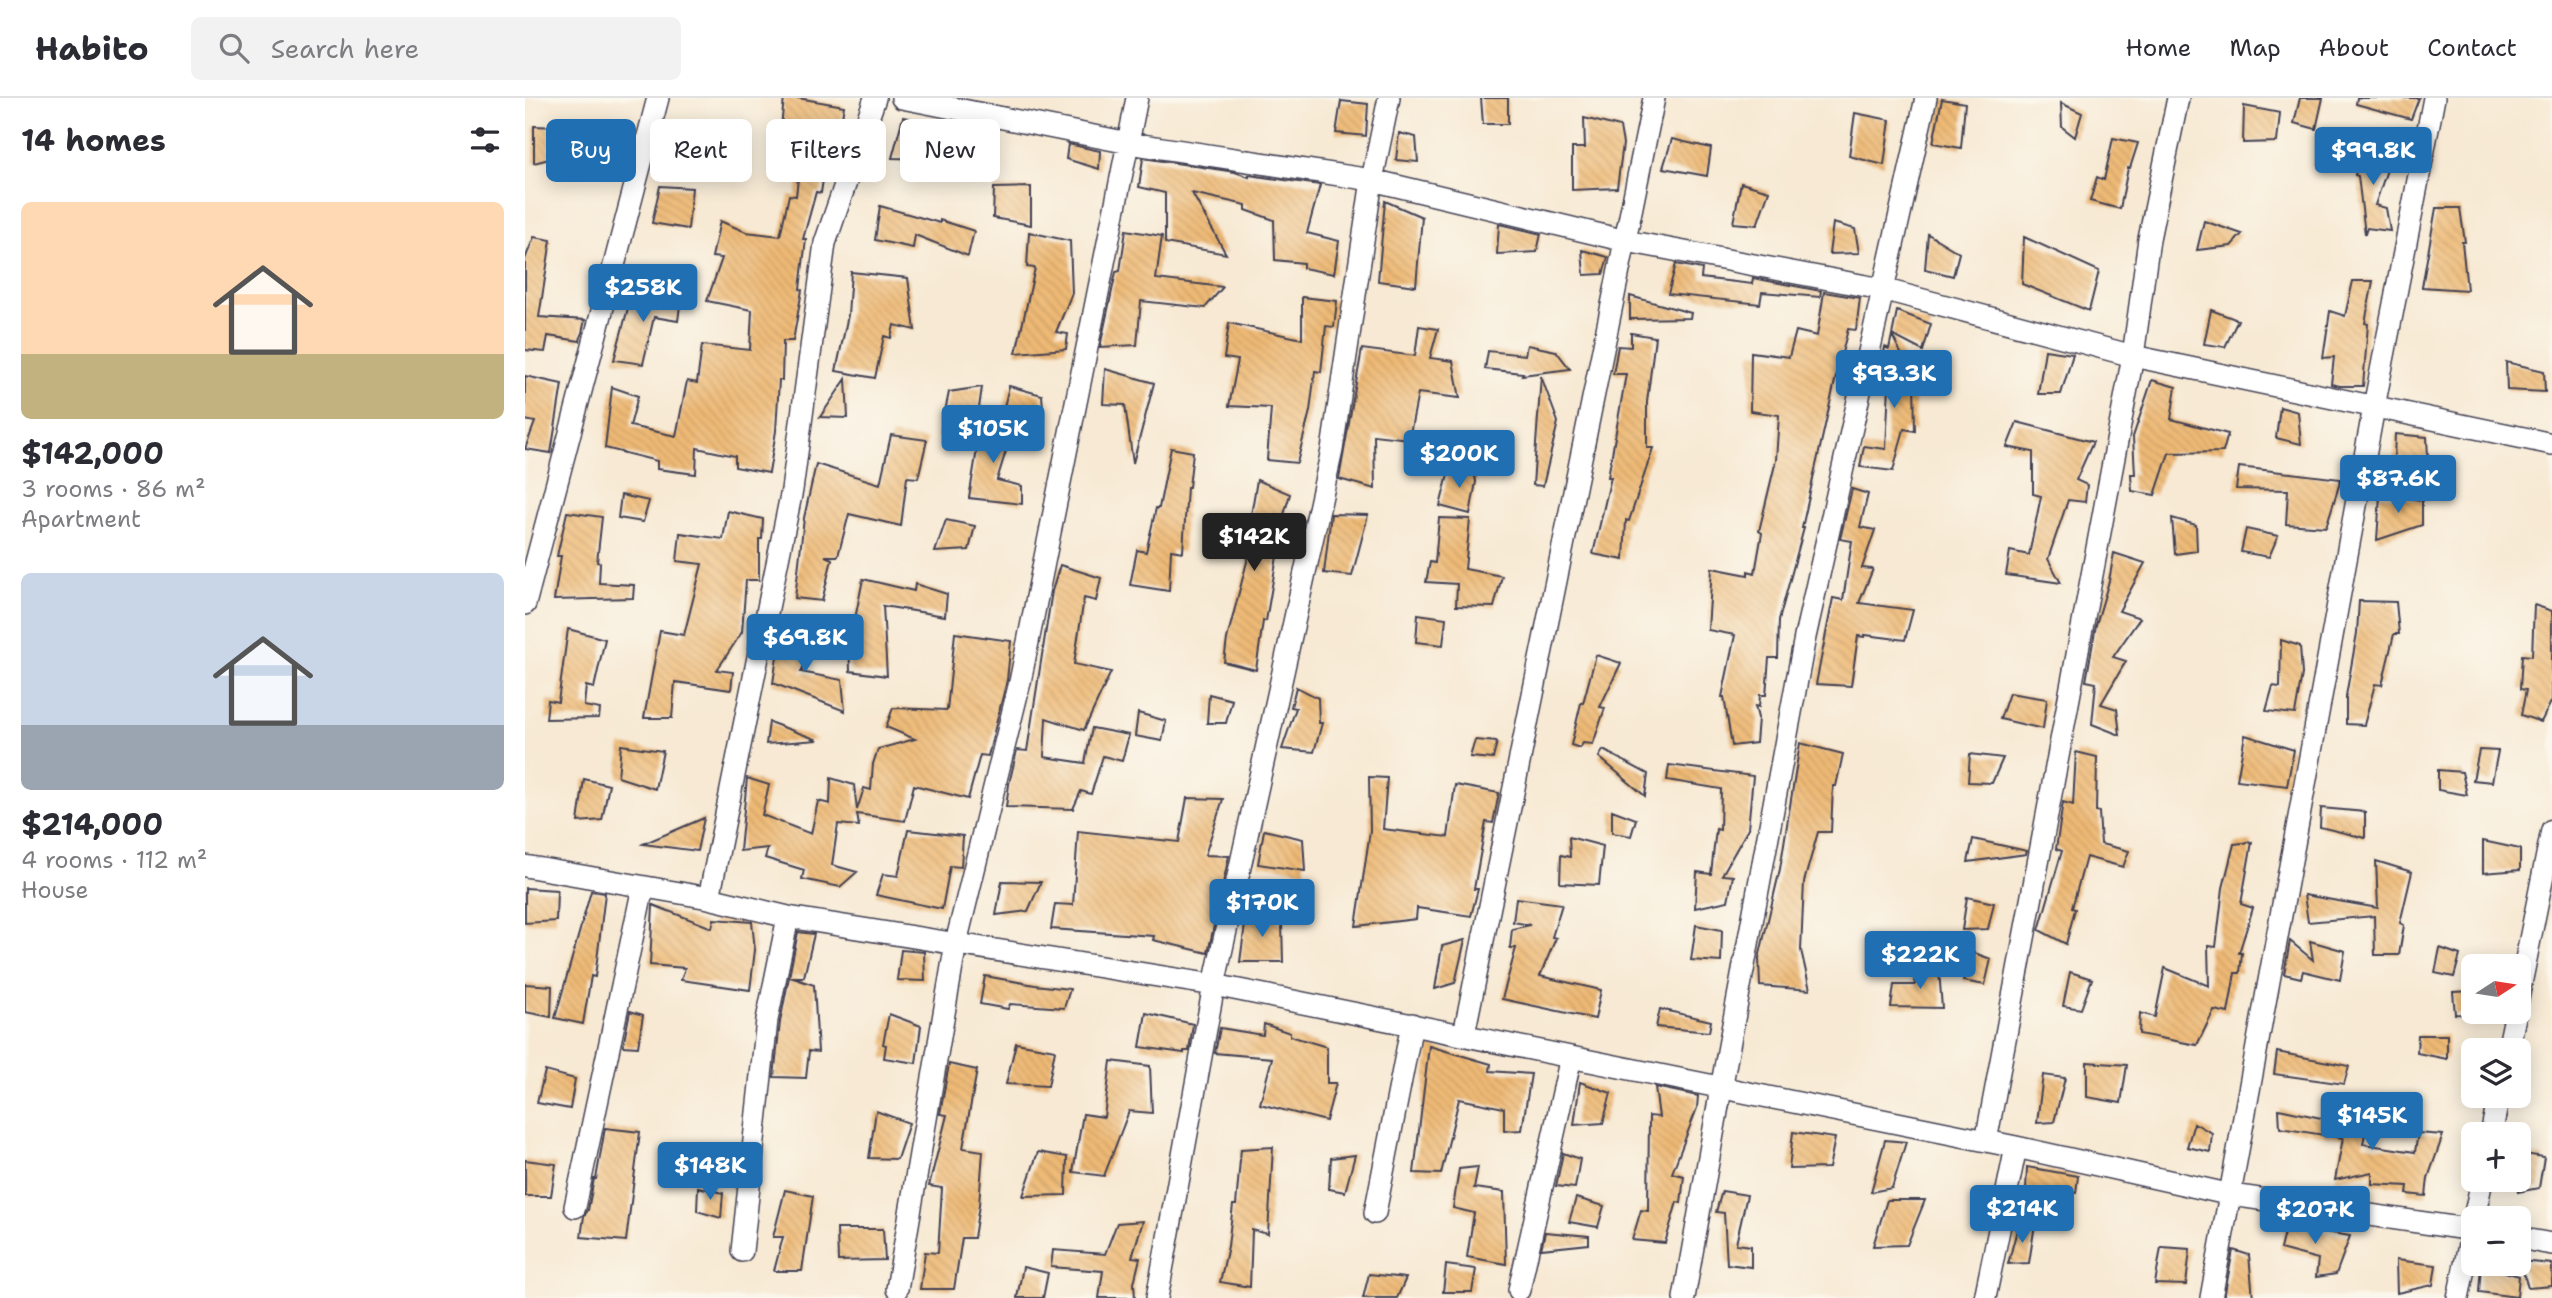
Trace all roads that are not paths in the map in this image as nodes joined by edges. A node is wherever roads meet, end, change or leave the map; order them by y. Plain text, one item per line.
1 (658, 98) edge
2 (875, 98) edge
3 (902, 98) edge
4 (1137, 98) edge
5 (1389, 98) edge
6 (1654, 98) edge
7 (1926, 98) edge
8 (2178, 98) edge
9 (2434, 98) edge
10 (961, 104) edge
11 (1129, 143) junction
12 (1372, 180) junction
13 (1626, 241) junction
14 (1882, 289) junction
15 (2133, 356) junction
16 (2374, 407) junction
17 (2552, 444) edge
18 (525, 604) edge
19 (2552, 830) edge
20 (525, 866) edge
21 (643, 887) junction
22 (709, 898) junction
23 (788, 917) junction
24 (956, 943) junction
25 (2527, 954) edge
26 (1214, 985) junction
27 (1412, 1024) junction
28 (1464, 1034) junction
29 (1571, 1057) junction
30 (1721, 1089) junction
31 (1986, 1141) junction
32 (2016, 1147) junction
33 (2232, 1195) junction
34 (575, 1207) dead end
35 (1375, 1213) dead end
36 (2461, 1227) edge
37 (2531, 1240) edge
38 (2552, 1244) edge
39 (742, 1251) dead end
40 (2463, 1276) edge
41 (897, 1289) dead end
42 (1519, 1290) dead end
43 (1157, 1298) edge
44 (1684, 1298) edge
45 (1985, 1298) edge
46 (2211, 1298) edge
47 (2458, 1298) edge

1 - 18 street
2 - 22 street
3 - 10 street
4 - 11 street
5 - 12 street
6 - 13 street
7 - 14 street
8 - 15 street
9 - 16 street
10 - 11 street
11 - 12 street
11 - 24 street
12 - 13 street
12 - 26 street
13 - 14 street
13 - 28 street
14 - 15 street
14 - 30 street
15 - 16 street
15 - 31 street
16 - 17 street
16 - 33 street
19 - 25 street
20 - 21 street
21 - 22 street
21 - 34 street
22 - 23 street
23 - 24 street
23 - 39 street
24 - 26 street
24 - 41 street
26 - 27 street
26 - 43 street
27 - 28 street
27 - 35 street
28 - 29 street
29 - 30 street
29 - 42 street
30 - 31 street
30 - 44 street
31 - 32 street
32 - 33 street
32 - 45 street
33 - 36 street
33 - 46 street
37 - 38 street
40 - 47 street

